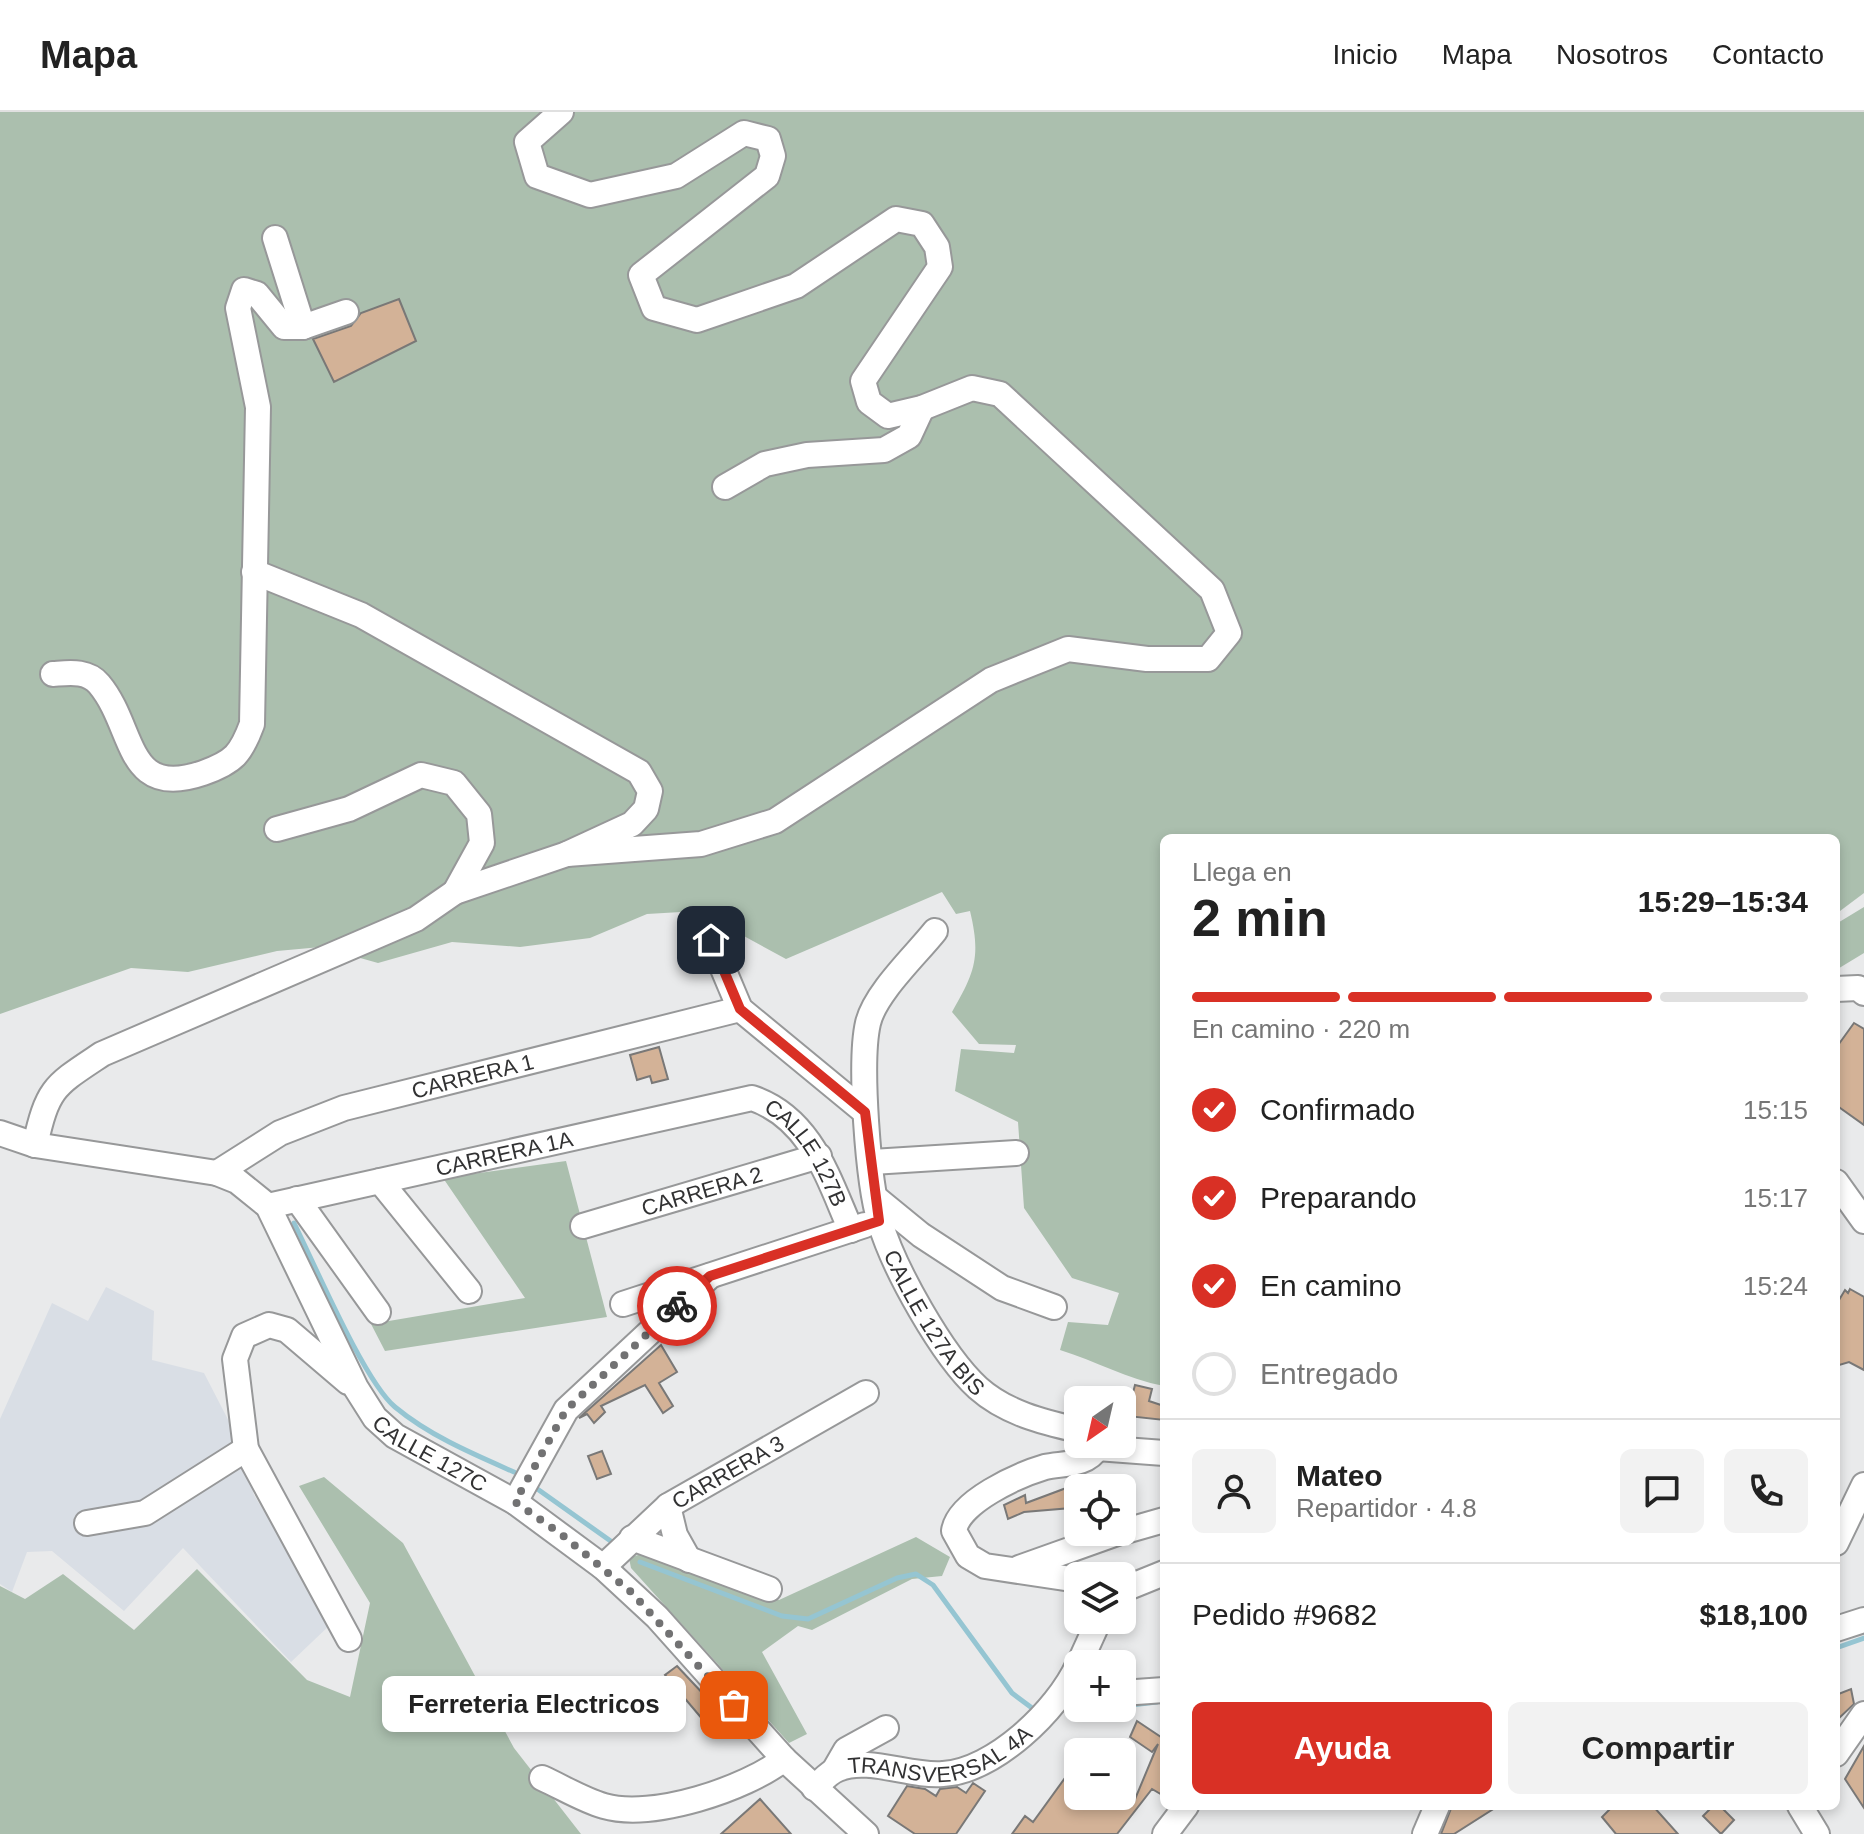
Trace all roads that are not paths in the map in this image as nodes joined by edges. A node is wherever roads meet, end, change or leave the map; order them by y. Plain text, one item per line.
1 (561, 112) edge
2 (275, 238) dead end
3 (346, 312) dead end
4 (303, 327) junction
5 (922, 408) junction
6 (725, 487) dead end
7 (254, 572) junction
8 (53, 674) dead end
9 (277, 829) dead end
10 (567, 854) junction
11 (455, 892) junction
12 (935, 931) dead end
13 (711, 940) dead end
14 (1840, 989) edge
15 (1864, 993) edge
16 (740, 1009) junction
17 (741, 1099) joint
18 (865, 1112) junction
19 (0, 1133) edge
20 (35, 1145) junction
21 (1016, 1153) dead end
22 (819, 1156) junction
23 (872, 1162) junction
24 (217, 1173) junction
25 (380, 1181) junction
26 (1840, 1188) edge
27 (297, 1199) junction
28 (268, 1206) junction
29 (878, 1210) junction
30 (1864, 1221) edge
31 (583, 1226) dead end
32 (851, 1230) junction
33 (710, 1276) junction
34 (469, 1291) dead end
35 (623, 1304) dead end
36 (1054, 1307) dead end
37 (378, 1312) dead end
38 (356, 1388) junction
39 (866, 1393) dead end
40 (1064, 1426) edge
41 (244, 1439) junction
42 (1136, 1450) edge
43 (1160, 1453) edge
44 (1082, 1458) edge
45 (1864, 1485) edge
46 (515, 1502) junction
47 (668, 1506) junction
48 (1160, 1521) edge
49 (87, 1523) dead end
50 (1136, 1528) edge
51 (1840, 1535) edge
52 (632, 1538) junction
53 (1082, 1546) edge
54 (689, 1560) junction
55 (603, 1567) junction
56 (1017, 1569) junction
57 (1160, 1575) edge
58 (1064, 1577) edge
59 (1136, 1584) edge
60 (769, 1589) dead end
61 (1864, 1620) edge
62 (1840, 1628) edge
63 (349, 1639) dead end
64 (1160, 1690) edge
65 (1136, 1692) edge
66 (1064, 1701) edge
67 (1864, 1714) edge
68 (886, 1728) dead end
69 (1840, 1748) edge
70 (784, 1759) junction
71 (835, 1769) junction
72 (542, 1778) dead end
73 (814, 1788) junction
74 (1434, 1810) edge
75 (1802, 1810) edge
76 (866, 1834) edge
77 (1425, 1834) edge
78 (1817, 1834) edge

1 - 5 street
2 - 4 street
3 - 4 street
4 - 7 street
5 - 6 street
5 - 10 street
7 - 8 street
7 - 10 street
9 - 11 street
10 - 11 street
11 - 20 street
12 - 18 street, CALLE 127A BIS
13 - 16 street
14 - 15 street
16 - 18 street
16 - 24 street, CARRERA 1
17 - 22 street, CALLE 127B
17 - 25 street, CARRERA 1A
18 - 23 street, CALLE 127A BIS
19 - 20 street, CALLE 127C
20 - 24 street, CALLE 127C
21 - 23 street
22 - 31 street, CARRERA 2
22 - 32 street, CALLE 127B
23 - 29 street, CALLE 127A BIS
24 - 28 street, CALLE 127C
25 - 27 street, CARRERA 1A
25 - 34 street
26 - 30 street
27 - 28 street, CARRERA 1A
27 - 37 street
28 - 38 street, CALLE 127C
29 - 32 street
29 - 36 street
29 - 40 street, CALLE 127A BIS
32 - 33 street
33 - 35 street
33 - 46 street
38 - 41 street, CALLE 127C
38 - 46 street, CALLE 127C
39 - 47 street, CARRERA 3
41 - 49 street
41 - 63 street
42 - 43 street
44 - 56 street
45 - 51 street
46 - 55 street, CALLE 127C
47 - 52 street, CARRERA 3
47 - 54 street
48 - 50 street
52 - 54 street
52 - 55 street, CARRERA 3
53 - 56 street
54 - 60 street
55 - 70 street, CALLE 127C
56 - 58 street
57 - 59 street
61 - 62 street
64 - 65 street
66 - 71 street, TRANSVERSAL 4A
67 - 69 street
68 - 71 street
70 - 72 street
70 - 73 street, CALLE 127C
71 - 73 street, TRANSVERSAL 4A
73 - 76 street, CALLE 127C
74 - 77 street
75 - 78 street

